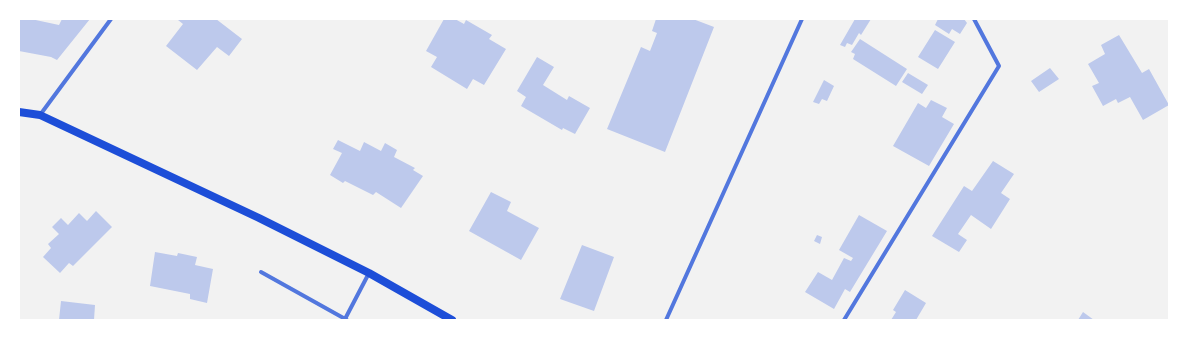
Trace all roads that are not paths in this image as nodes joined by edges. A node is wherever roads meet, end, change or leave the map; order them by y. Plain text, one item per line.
1 (111, 19) edge
2 (802, 19) edge
3 (974, 19) edge
4 (19, 112) edge
5 (40, 115) junction
6 (261, 272) dead end
7 (369, 274) junction
8 (346, 319) edge
9 (452, 320) edge
10 (666, 320) edge
11 (844, 320) edge

1 - 5 street
2 - 10 street
3 - 11 street
4 - 5 main road
5 - 7 main road
6 - 8 street
7 - 8 street
7 - 9 main road

